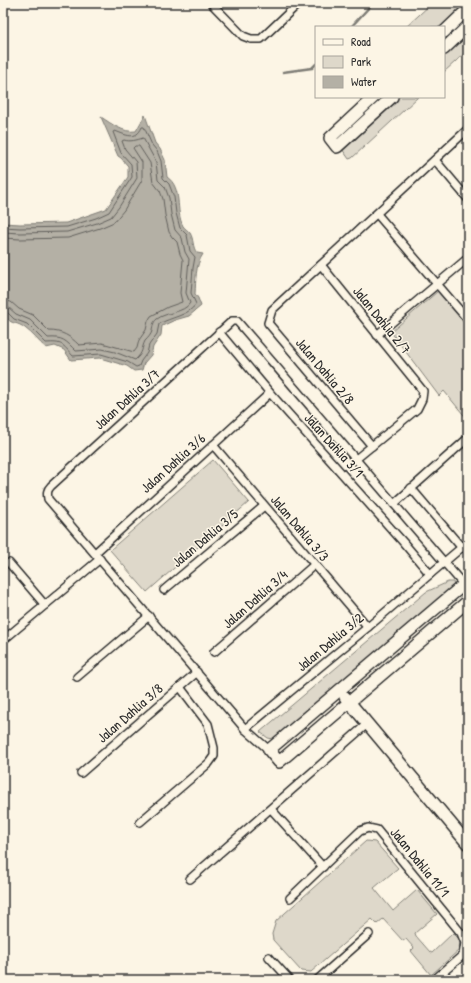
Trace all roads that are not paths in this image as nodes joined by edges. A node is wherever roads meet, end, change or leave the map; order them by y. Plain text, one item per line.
1 (211, 3) edge
2 (299, 3) edge
3 (468, 9) edge
4 (468, 26) edge
5 (445, 31) edge
6 (445, 47) edge
7 (373, 98) edge
8 (391, 98) edge
9 (468, 129) edge
10 (435, 160) junction
11 (468, 199) edge
12 (377, 214) junction
13 (468, 258) edge
14 (321, 265) junction
15 (437, 284) junction
16 (468, 320) edge
17 (219, 332) junction
18 (377, 335) junction
19 (270, 393) junction
20 (468, 438) edge
21 (213, 445) junction
22 (372, 446) junction
23 (356, 459) junction
24 (411, 488) junction
25 (394, 504) junction
26 (264, 506) junction
27 (468, 542) edge
28 (462, 548) junction
29 (97, 556) junction
30 (444, 562) junction
31 (9, 563) dead end
32 (314, 565) junction
33 (430, 574) junction
34 (466, 585) edge
35 (164, 590) dead end
36 (468, 601) edge
37 (45, 605) junction
38 (149, 616) junction
39 (368, 627) junction
40 (8, 637) dead end
41 (214, 652) dead end
42 (197, 672) junction
43 (77, 677) dead end
44 (180, 687) junction
45 (340, 690) junction
46 (349, 702) junction
47 (367, 724) junction
48 (245, 728) junction
49 (269, 750) junction
50 (81, 773) dead end
51 (271, 808) junction
52 (140, 822) dead end
53 (468, 844) edge
54 (323, 867) junction
55 (190, 879) dead end
56 (290, 898) dead end
57 (369, 934) dead end
58 (269, 957) dead end
59 (290, 980) edge
60 (317, 980) edge
61 (434, 980) edge

1 - 2 street
3 - 5 street
4 - 6 street
7 - 8 street
9 - 10 street
10 - 11 street
10 - 12 street
12 - 14 street
12 - 15 street
13 - 15 street
14 - 18 street, Jalan Dahlia 2/7
14 - 22 street, Jalan Dahlia 2/8
15 - 16 street
15 - 18 street
17 - 19 street, Jalan Dahlia 3/1
17 - 23 street, Jalan Dahlia 3/7
17 - 29 street, Jalan Dahlia 3/7
18 - 22 street, Jalan Dahlia 2/7
19 - 21 street, Jalan Dahlia 3/6
19 - 33 street, Jalan Dahlia 3/1
20 - 24 street
21 - 26 street, Jalan Dahlia 3/3
21 - 29 street, Jalan Dahlia 3/6
22 - 23 street
23 - 25 street
24 - 25 street
24 - 28 street
25 - 30 street
26 - 32 street, Jalan Dahlia 3/3
26 - 35 street, Jalan Dahlia 3/5
27 - 28 street, Jalan Dahlia 3/2
28 - 30 street, Jalan Dahlia 3/2
29 - 37 street, Jalan Dahlia 3/6
29 - 38 street
30 - 33 street, Jalan Dahlia 3/2
30 - 34 street
31 - 37 street
32 - 39 street, Jalan Dahlia 3/3
32 - 41 street, Jalan Dahlia 3/4
33 - 39 street, Jalan Dahlia 3/2
34 - 45 street
36 - 46 street
37 - 40 street, Jalan Dahlia 3/6
38 - 42 street
38 - 43 street
39 - 48 street, Jalan Dahlia 3/2
42 - 44 street, Jalan Dahlia 3/8
42 - 48 street
44 - 50 street, Jalan Dahlia 3/8
44 - 52 street
45 - 46 street
45 - 49 street
46 - 47 street
46 - 49 street
47 - 51 street
47 - 53 street
48 - 49 street
51 - 54 street
51 - 55 street
54 - 56 street, Jalan Dahlia 11/1
54 - 61 street, Jalan Dahlia 11/1
57 - 60 street
58 - 59 street

